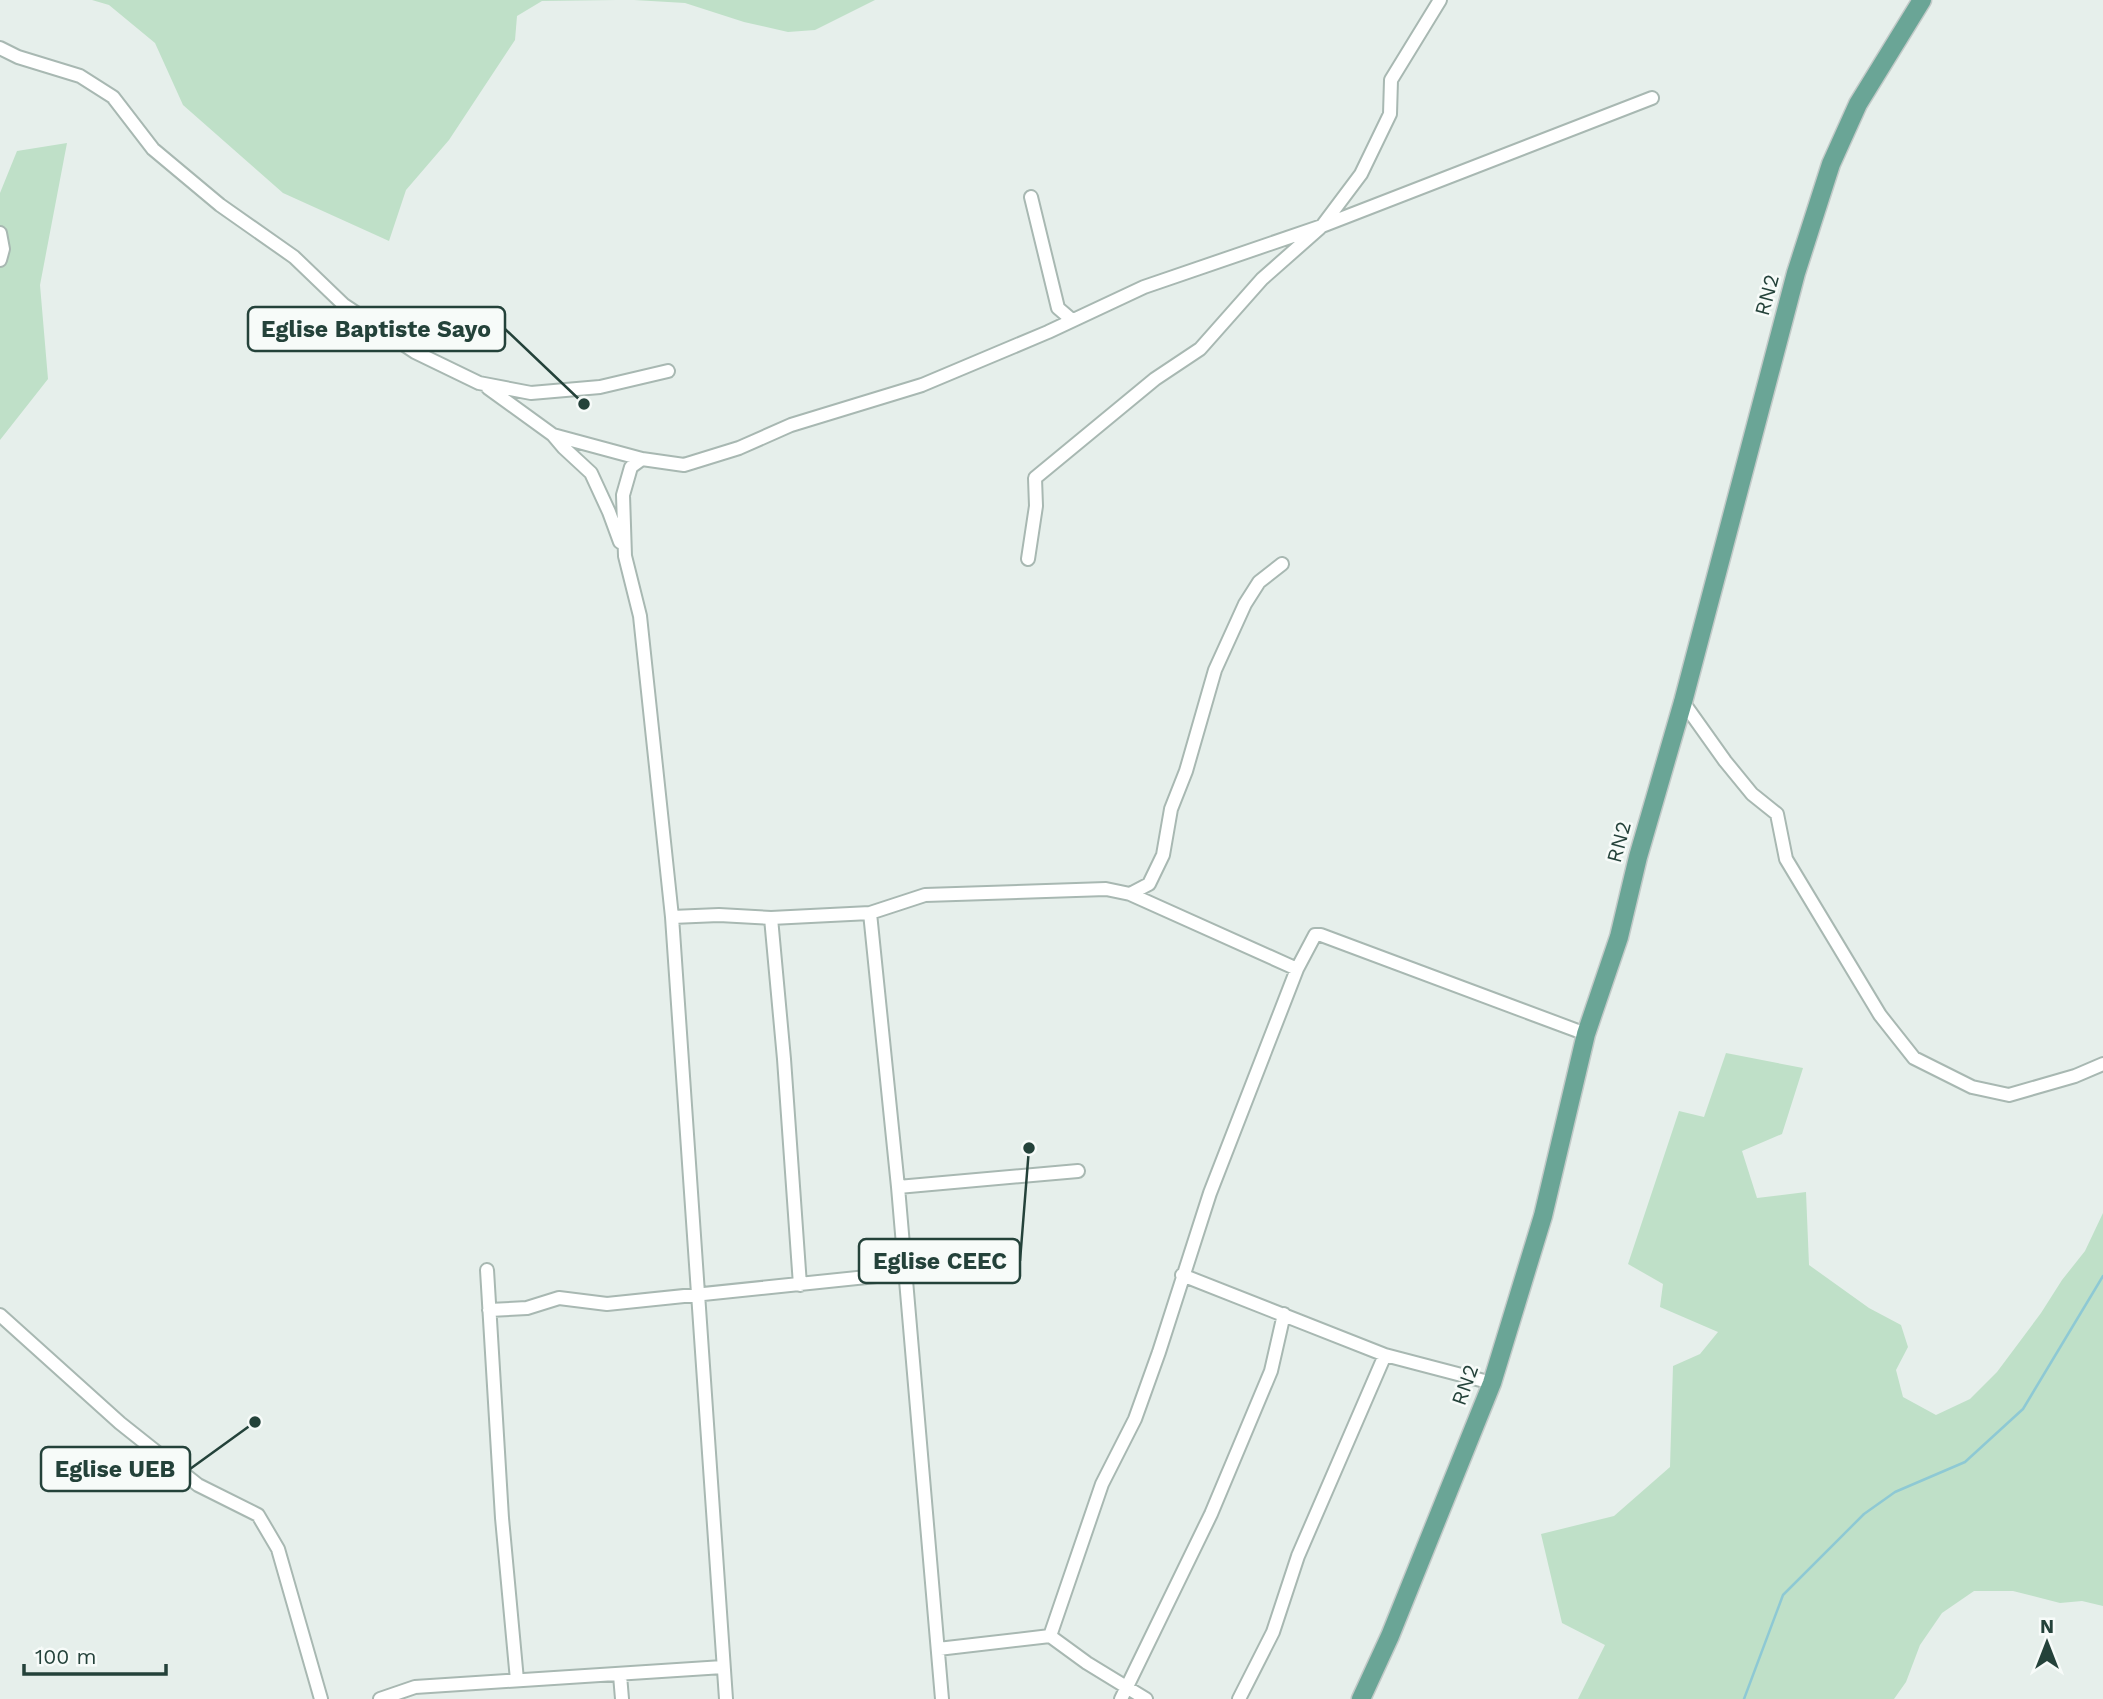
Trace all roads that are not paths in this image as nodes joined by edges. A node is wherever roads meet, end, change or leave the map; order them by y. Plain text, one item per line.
1 (1440, 0) edge
2 (1922, 0) edge
3 (0, 48) edge
4 (1652, 98) dead end
5 (1031, 197) dead end
6 (1322, 226) junction
7 (0, 233) edge
8 (0, 260) edge
9 (1072, 320) junction
10 (668, 371) dead end
11 (485, 386) junction
12 (553, 435) junction
13 (642, 459) junction
14 (625, 556) junction
15 (1028, 559) dead end
16 (1282, 564) dead end
17 (1683, 702) junction
18 (1130, 894) junction
19 (870, 913) junction
20 (672, 917) junction
21 (771, 918) junction
22 (1297, 969) junction
23 (1586, 1034) junction
24 (2103, 1064) edge
25 (1078, 1171) dead end
26 (898, 1187) junction
27 (487, 1270) dead end
28 (905, 1273) junction
29 (1182, 1275) junction
30 (800, 1285) junction
31 (699, 1294) junction
32 (489, 1310) junction
33 (1284, 1314) junction
34 (0, 1315) edge
35 (1385, 1355) junction
36 (1492, 1383) junction
37 (1050, 1636) junction
38 (938, 1648) junction
39 (723, 1667) junction
40 (620, 1675) junction
41 (517, 1679) junction
42 (415, 1693) edge
43 (1124, 1693) edge
44 (321, 1699) edge
45 (380, 1699) edge
46 (622, 1699) edge
47 (726, 1699) edge
48 (942, 1699) edge
49 (1146, 1699) edge
50 (1239, 1699) edge
51 (1361, 1699) edge

1 - 6 street
2 - 17 main road, RN2
3 - 11 street
4 - 6 street
5 - 9 street
6 - 9 street
6 - 15 street
7 - 8 street
9 - 13 street
10 - 11 street
11 - 12 street
12 - 13 street
12 - 14 street
13 - 14 street
14 - 20 street
16 - 18 street
17 - 23 main road, RN2
17 - 24 street
18 - 19 street
18 - 22 street
19 - 21 street
19 - 26 street
20 - 21 street
20 - 31 street
21 - 30 street
22 - 23 street
22 - 29 street
23 - 36 main road, RN2
25 - 26 street
26 - 28 street
27 - 32 street
28 - 30 street
28 - 38 street
29 - 33 street
29 - 37 street
30 - 31 street
31 - 32 street
31 - 39 street
32 - 41 street
33 - 35 street
33 - 43 street
34 - 44 street
35 - 36 street
35 - 50 street
36 - 51 main road, RN2
37 - 38 street
37 - 43 street
38 - 48 street
39 - 40 street
39 - 47 street
40 - 41 street
40 - 46 street
41 - 42 street
42 - 45 street
43 - 49 street

